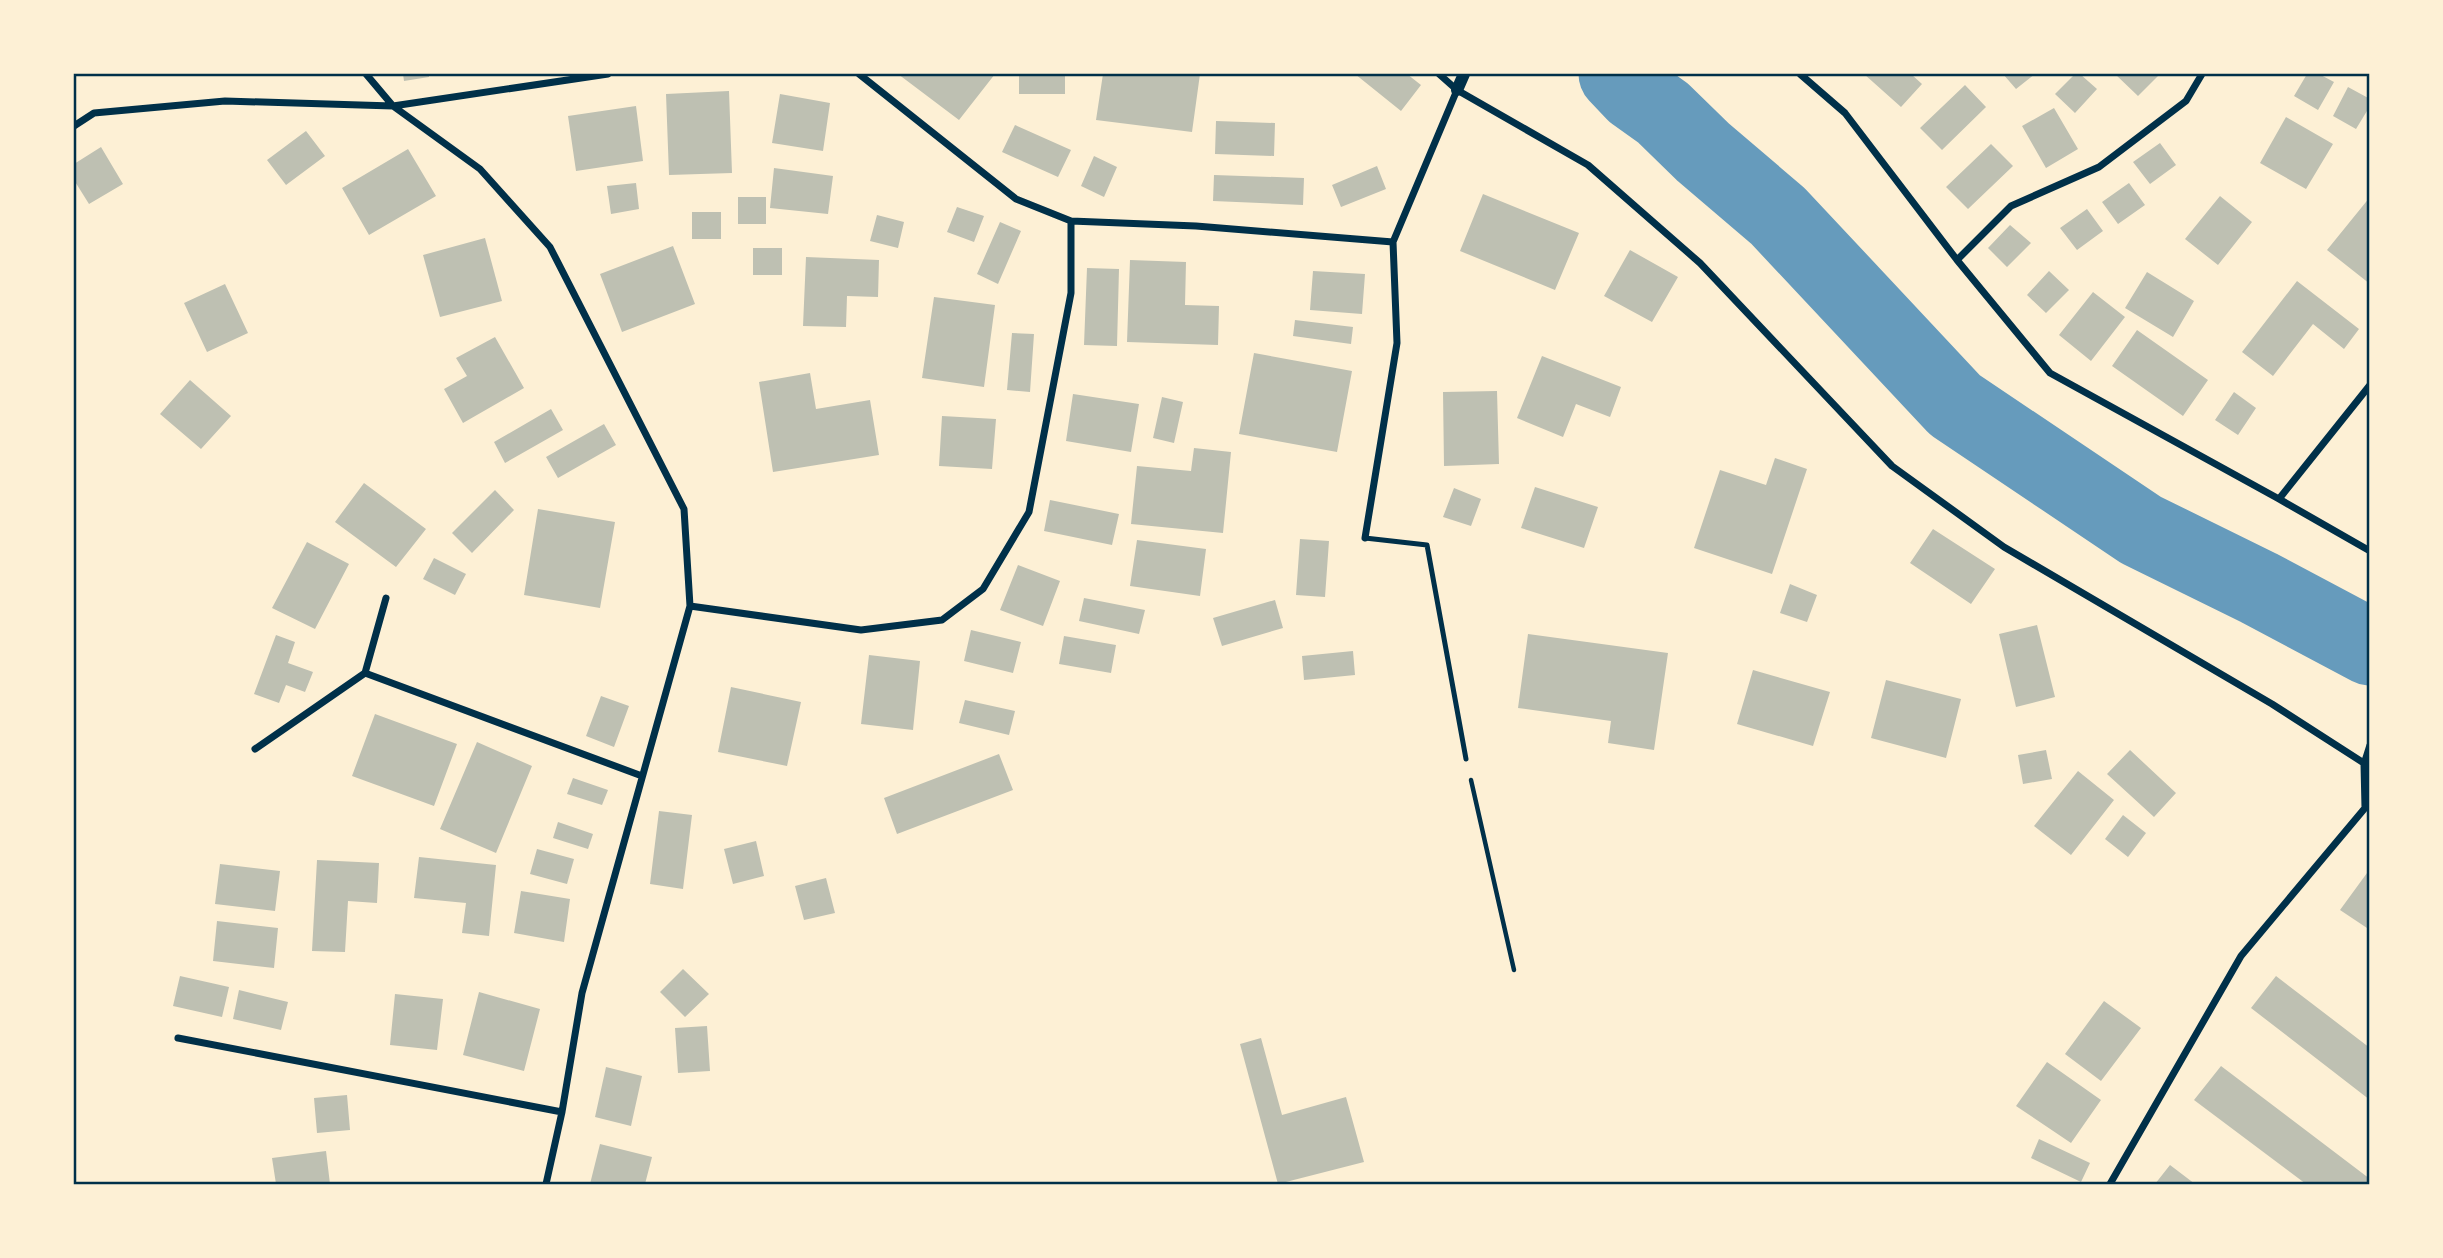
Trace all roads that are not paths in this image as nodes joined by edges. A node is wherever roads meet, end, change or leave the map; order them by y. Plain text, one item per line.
1 (366, 74) edge
2 (608, 74) edge
3 (859, 74) edge
4 (1439, 74) edge
5 (1464, 74) edge
6 (1800, 74) edge
7 (2202, 74) edge
8 (1457, 90) junction
9 (393, 106) junction
10 (74, 125) edge
11 (1071, 221) junction
12 (1393, 242) junction
13 (1957, 260) junction
14 (2370, 385) edge
15 (2279, 499) junction
16 (1365, 538) joint
17 (2370, 551) edge
18 (386, 598) dead end
19 (690, 606) junction
20 (365, 673) junction
21 (2370, 745) edge
22 (255, 749) dead end
23 (1466, 759) road end
24 (2367, 766) edge
25 (642, 776) junction
26 (178, 1038) dead end
27 (562, 1112) junction
28 (546, 1185) edge
29 (2110, 1185) edge

1 - 9 street
2 - 9 street
3 - 11 street
4 - 8 street
5 - 8 street
6 - 13 street
7 - 13 street
8 - 12 street
8 - 24 street
9 - 10 street
9 - 19 street
11 - 12 street
11 - 19 street
12 - 16 street
13 - 15 street
14 - 15 street
15 - 17 street
16 - 23 lane
18 - 20 street
19 - 25 street
20 - 22 street
20 - 25 street
21 - 24 street
24 - 29 street
25 - 27 street
26 - 27 street
27 - 28 street

